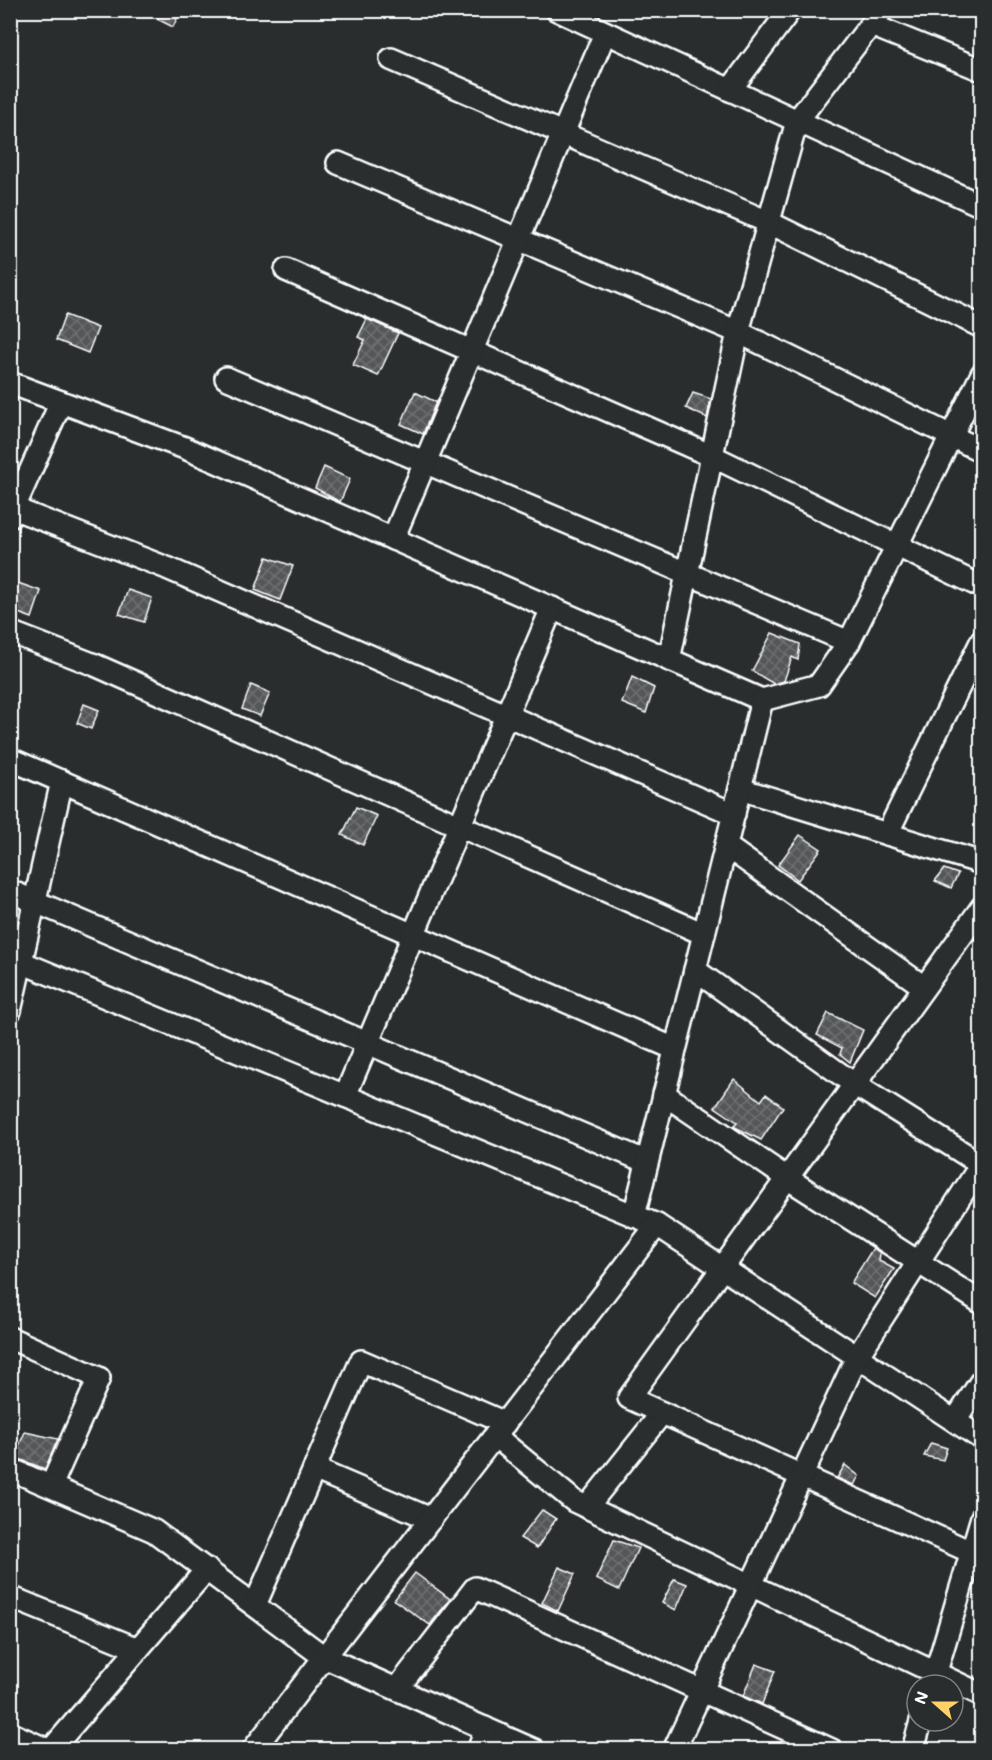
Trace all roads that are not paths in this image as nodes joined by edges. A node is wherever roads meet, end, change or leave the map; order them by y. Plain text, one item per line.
1 (557, 10) edge
2 (790, 10) edge
3 (877, 18) edge
4 (605, 33) junction
5 (391, 59) dead end
6 (981, 70) edge
7 (730, 90) junction
8 (797, 121) junction
9 (563, 134) junction
10 (338, 163) dead end
11 (981, 206) edge
12 (768, 222) junction
13 (519, 239) junction
14 (286, 270) dead end
15 (981, 327) edge
16 (738, 332) junction
17 (472, 351) junction
18 (981, 374) edge
19 (226, 378) dead end
20 (10, 383) edge
21 (61, 402) junction
22 (951, 436) junction
23 (981, 450) edge
24 (712, 456) junction
25 (425, 462) junction
26 (12, 511) edge
27 (393, 539) junction
28 (897, 546) junction
29 (687, 574) junction
30 (981, 587) edge
31 (552, 608) junction
32 (10, 632) edge
33 (981, 640) edge
34 (849, 642) junction
35 (669, 660) junction
36 (762, 700) junction
37 (507, 716) junction
38 (10, 759) edge
39 (62, 781) junction
40 (740, 789) junction
41 (734, 814) junction
42 (460, 826) junction
43 (887, 834) junction
44 (726, 846) junction
45 (981, 863) edge
46 (10, 891) edge
47 (35, 902) junction
48 (981, 907) edge
49 (414, 934) junction
50 (704, 934) junction
51 (21, 962) junction
52 (695, 970) junction
53 (924, 987) junction
54 (10, 1011) edge
55 (368, 1043) junction
56 (675, 1049) junction
57 (854, 1084) junction
58 (664, 1094) junction
59 (345, 1096) junction
60 (647, 1162) junction
61 (981, 1164) edge
62 (787, 1178) junction
63 (634, 1216) junction
64 (657, 1225) junction
65 (918, 1262) junction
66 (722, 1268) junction
67 (981, 1303) edge
68 (10, 1338) edge
69 (858, 1357) junction
70 (981, 1380) edge
71 (662, 1413) junction
72 (955, 1421) junction
73 (500, 1430) junction
74 (981, 1438) edge
75 (10, 1469) edge
76 (314, 1469) junction
77 (802, 1476) junction
78 (51, 1486) junction
79 (587, 1507) junction
80 (981, 1517) edge
81 (431, 1519) junction
82 (971, 1552) junction
83 (207, 1569) junction
84 (751, 1585) junction
85 (10, 1597) edge
86 (255, 1605) junction
87 (138, 1649) junction
88 (324, 1657) junction
89 (922, 1673) edge
90 (936, 1673) edge
91 (397, 1689) junction
92 (702, 1690) junction
93 (965, 1690) edge
94 (981, 1695) edge
95 (485, 1728) junction
96 (10, 1733) edge
97 (918, 1733) edge
98 (50, 1749) edge
99 (253, 1749) edge
100 (478, 1749) edge
101 (534, 1749) edge
102 (674, 1749) edge
103 (832, 1749) edge
104 (913, 1749) edge

1 - 4 street
2 - 7 street
3 - 6 street
3 - 8 street
4 - 7 street
4 - 9 street
5 - 9 street
7 - 8 street
8 - 11 street
8 - 12 street
9 - 12 street
9 - 13 street
10 - 13 street
12 - 15 street
12 - 16 street
13 - 16 street
13 - 17 street
14 - 17 street
16 - 22 street
16 - 24 street
17 - 24 street
17 - 25 street
18 - 22 street
19 - 25 street
20 - 21 street
21 - 26 street
21 - 27 street
22 - 23 street
22 - 28 street
24 - 28 street
24 - 29 street
25 - 27 street
25 - 29 street
26 - 37 street
27 - 31 street
28 - 30 street
28 - 34 street
29 - 34 street
29 - 35 street
31 - 35 street
31 - 37 street
32 - 42 street
33 - 43 street
34 - 36 street
35 - 36 street
36 - 40 street
37 - 41 street
37 - 42 street
38 - 39 street
39 - 47 street
39 - 49 street
40 - 41 street
40 - 43 street
41 - 44 street
42 - 49 street
42 - 50 street
43 - 45 street
44 - 50 street
44 - 53 street
46 - 47 street
47 - 51 street
47 - 55 street
48 - 53 street
49 - 55 street
49 - 56 street
50 - 52 street
51 - 54 street
51 - 59 street
52 - 56 street
52 - 57 street
53 - 57 street
55 - 59 street
55 - 60 street
56 - 58 street
57 - 61 street
57 - 62 street
58 - 60 street
58 - 62 street
59 - 63 street
60 - 63 street
61 - 65 street
62 - 65 street
62 - 66 street
63 - 64 street
64 - 66 street
64 - 73 street
65 - 67 street
65 - 69 street
66 - 69 street
66 - 71 street
68 - 78 street
69 - 72 street
69 - 77 street
70 - 72 street
71 - 77 street
71 - 79 street
72 - 74 street
73 - 76 street
73 - 79 street
73 - 81 street
75 - 78 street
76 - 81 street
76 - 86 street
77 - 82 street
77 - 84 street
78 - 83 street
79 - 84 street
80 - 82 street
81 - 88 street
82 - 90 street
83 - 86 street
83 - 87 street
84 - 89 street
84 - 92 street
85 - 87 street
86 - 88 street
87 - 98 street
88 - 91 street
88 - 99 street
91 - 92 street
91 - 95 street
92 - 102 street
92 - 103 street
93 - 94 street
95 - 100 street
95 - 101 street
96 - 98 street
97 - 104 street

